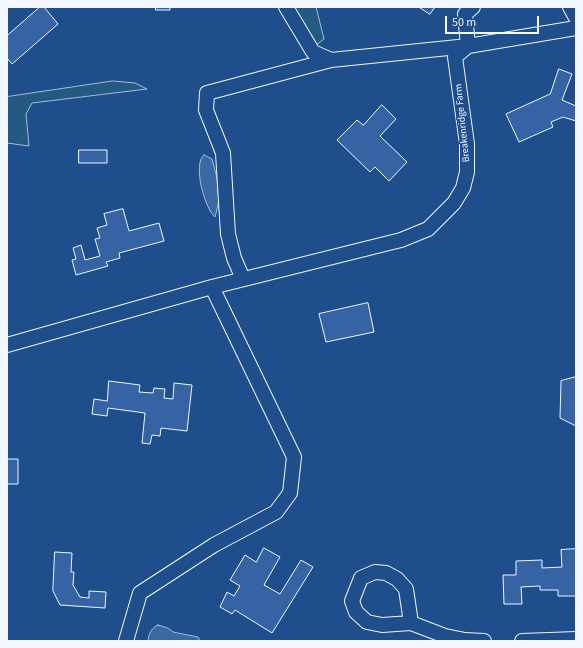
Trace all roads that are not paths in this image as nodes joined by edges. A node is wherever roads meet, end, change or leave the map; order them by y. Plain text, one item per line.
1 (286, 7) edge
2 (473, 7) edge
3 (570, 7) edge
4 (576, 18) edge
5 (576, 28) edge
6 (468, 46) junction
7 (331, 60) junction
8 (243, 279) junction
9 (212, 287) junction
10 (7, 345) edge
11 (412, 623) junction
12 (576, 639) edge
13 (126, 641) edge
14 (484, 641) edge
15 (522, 641) edge

1 - 7 street
2 - 6 street
3 - 4 street
5 - 6 street
6 - 7 street
6 - 8 street, Breakenridge Farm
7 - 8 street
8 - 9 street, Breakenridge Farm
9 - 10 street, Breakenridge Farm
9 - 13 street
11 - 11 street
11 - 14 street
12 - 15 street

